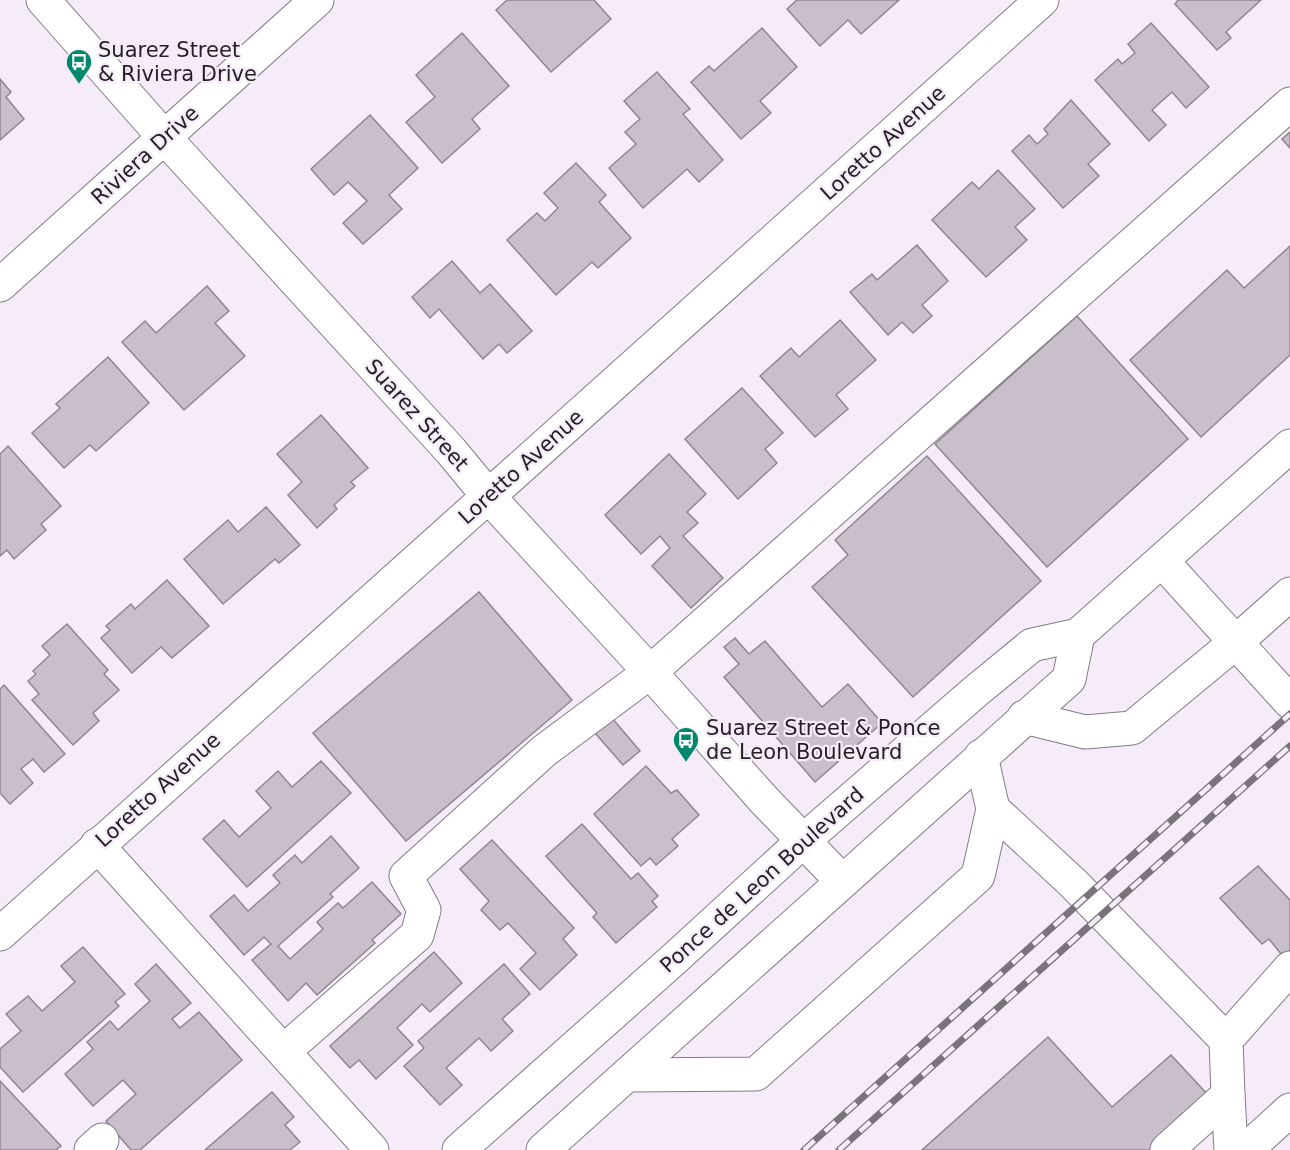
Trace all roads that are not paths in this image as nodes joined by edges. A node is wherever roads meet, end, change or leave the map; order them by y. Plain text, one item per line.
1 (42, 0) edge
2 (317, 0) edge
3 (1042, 0) edge
4 (1290, 104) edge
5 (164, 137) junction
6 (0, 285) edge
7 (1290, 446) edge
8 (489, 496) junction
9 (1162, 561) junction
10 (1290, 594) edge
11 (1078, 635) junction
12 (1236, 642) junction
13 (650, 672) junction
14 (1290, 702) edge
15 (1024, 717) junction
16 (981, 756) junction
17 (993, 809) junction
18 (803, 841) junction
19 (97, 845) junction
20 (842, 881) junction
21 (0, 934) edge
22 (1290, 968) edge
23 (1227, 1040) junction
24 (284, 1051) junction
25 (629, 1075) junction
26 (1228, 1095) junction
27 (1290, 1110) edge
28 (372, 1150) edge
29 (459, 1150) edge
30 (543, 1150) edge
31 (1167, 1150) edge
32 (1231, 1150) edge
33 (1246, 1150) edge

1 - 5 main road, Suarez Street
2 - 5 main road, Riviera Drive
3 - 8 main road, Loretto Avenue
4 - 13 main road
5 - 6 main road, Riviera Drive
5 - 8 main road, Suarez Street
7 - 9 main road, Ponce de Leon Boulevard
8 - 13 main road, Suarez Street
8 - 19 main road, Loretto Avenue
9 - 11 main road, Ponce de Leon Boulevard
9 - 12 main road
10 - 12 main road
11 - 15 main road
11 - 18 main road, Ponce de Leon Boulevard
12 - 14 main road
12 - 15 main road
13 - 18 main road, Suarez Street
13 - 24 main road
15 - 16 main road
16 - 17 main road
16 - 20 main road
17 - 23 main road
17 - 25 main road
18 - 20 main road, Suarez Street
18 - 29 main road, Ponce de Leon Boulevard
19 - 21 main road, Loretto Avenue
19 - 24 main road
20 - 25 main road
22 - 23 main road
23 - 26 main road
24 - 28 main road
25 - 30 main road
26 - 31 main road
26 - 32 main road
27 - 33 main road

